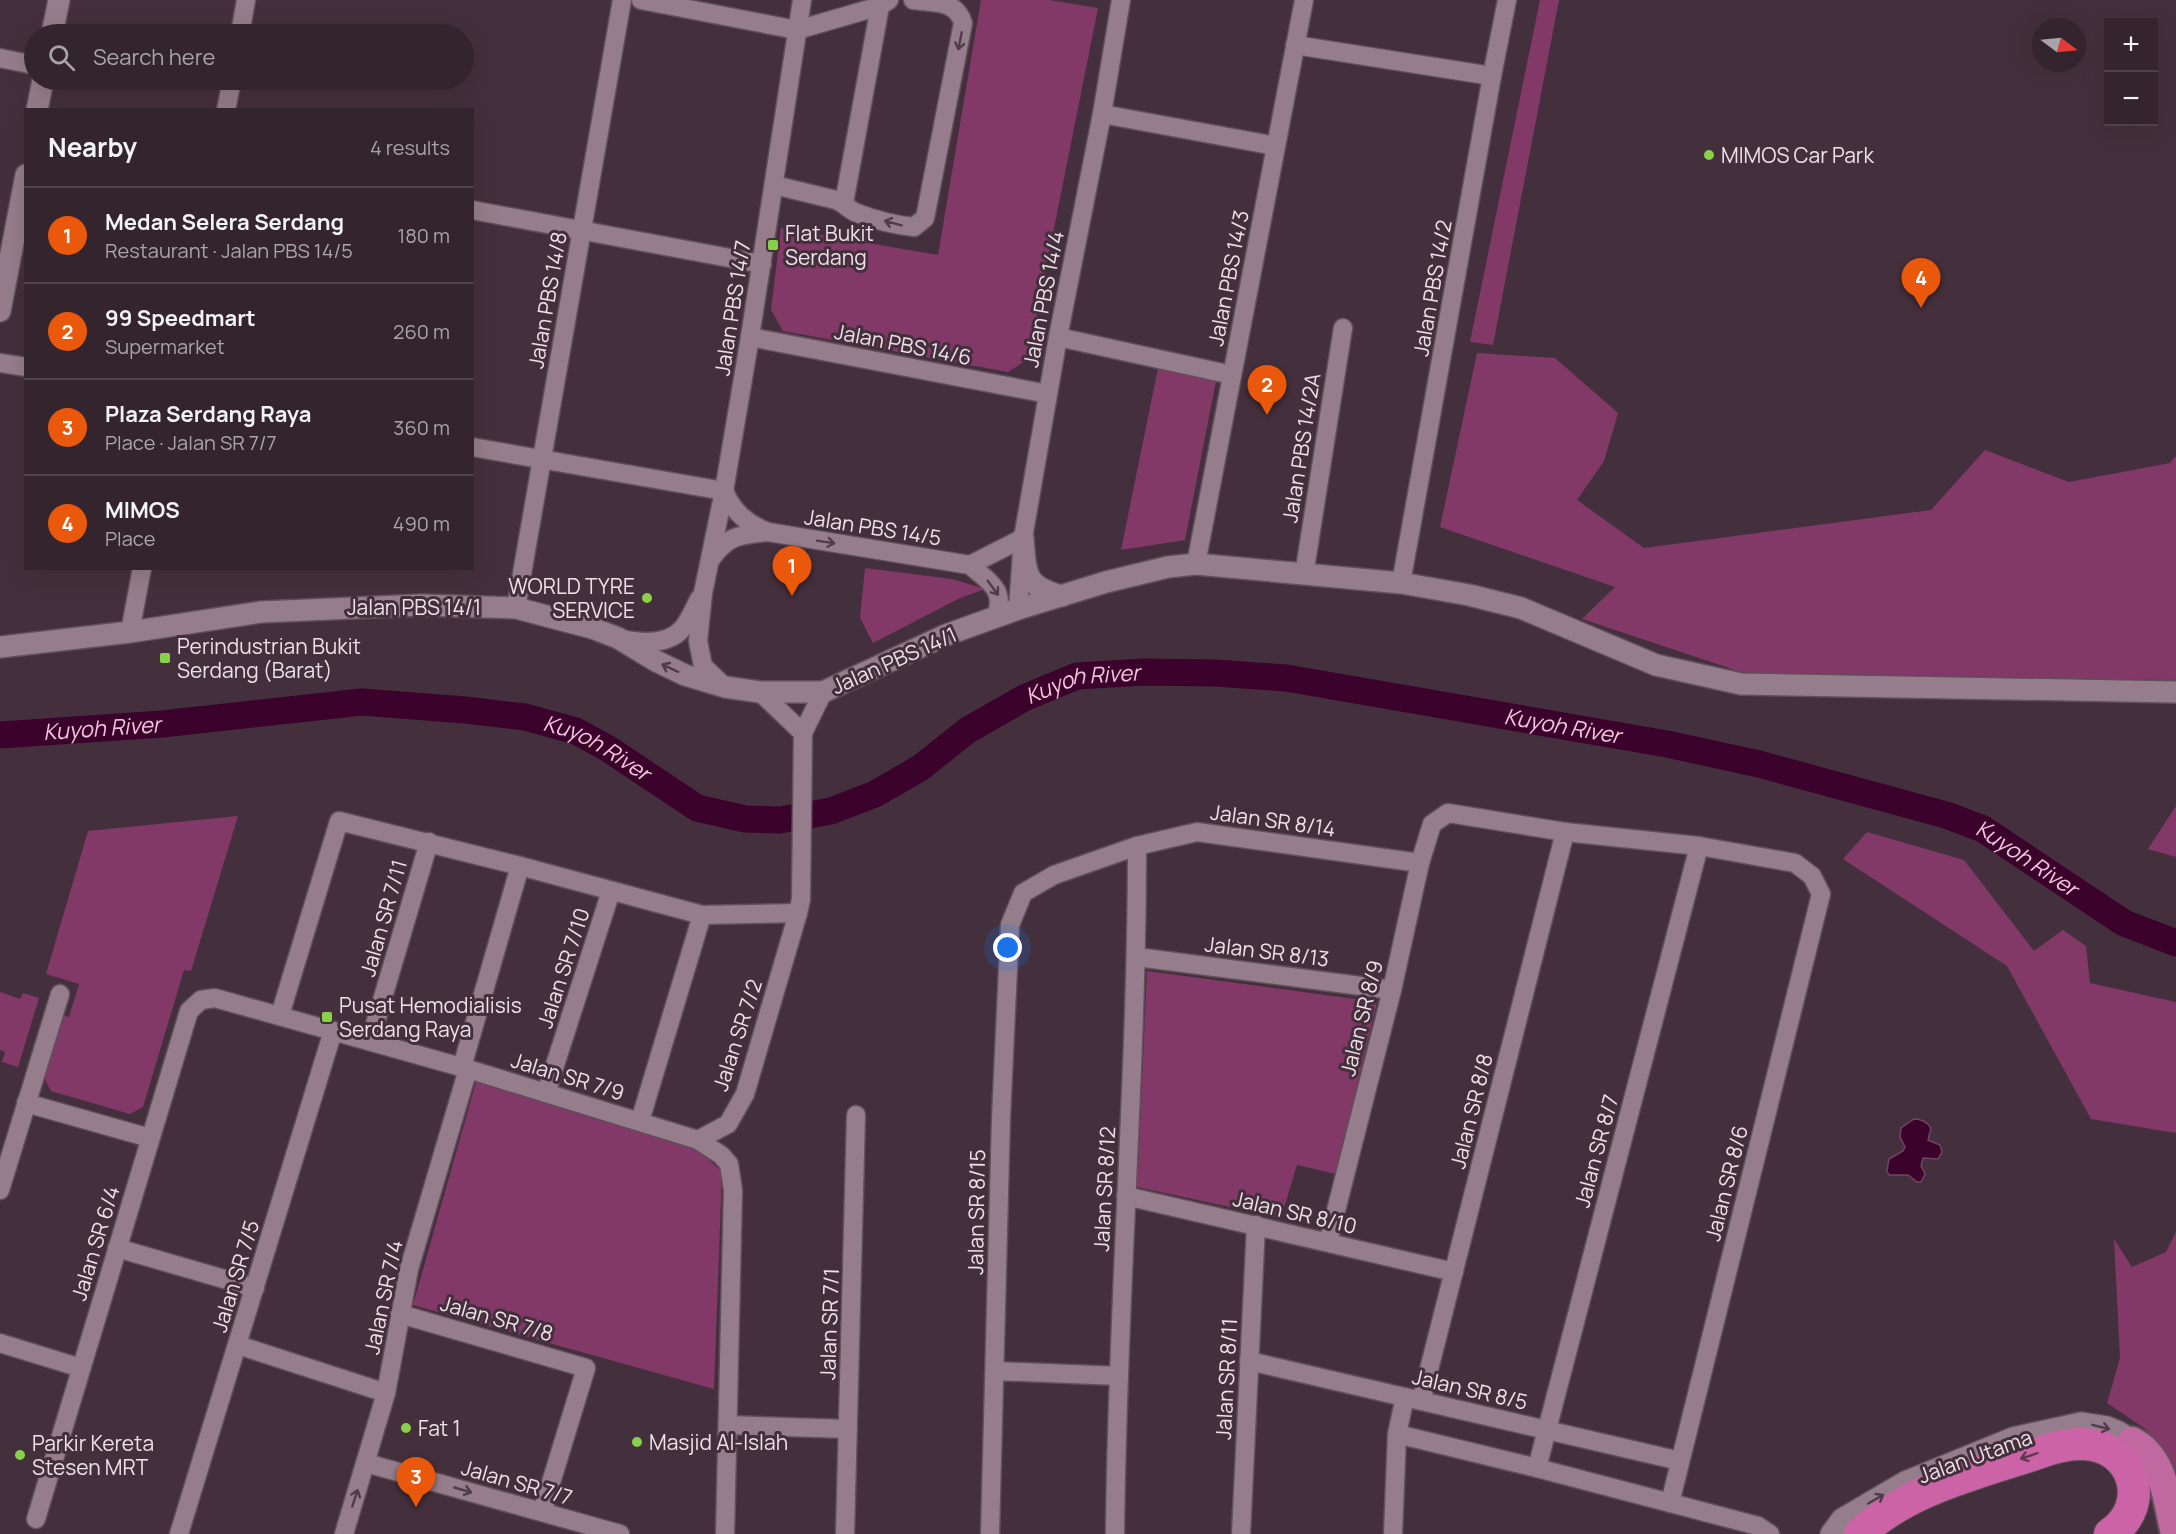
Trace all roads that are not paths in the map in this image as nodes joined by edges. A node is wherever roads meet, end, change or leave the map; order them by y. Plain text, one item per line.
1 (59, 0) edge
2 (246, 0) edge
3 (622, 0) edge
4 (641, 0) edge
5 (802, 0) edge
6 (913, 0) edge
7 (1121, 0) edge
8 (1304, 0) edge
9 (1507, 0) edge
10 (885, 3) edge
11 (54, 24) edge
12 (242, 24) edge
13 (797, 30) junction
14 (1296, 45) junction
15 (0, 58) edge
16 (24, 63) edge
17 (1492, 76) junction
18 (41, 90) edge
19 (230, 90) edge
20 (37, 108) edge
21 (226, 108) edge
22 (1102, 114) junction
23 (1276, 146) junction
24 (24, 182) edge
25 (774, 186) junction
26 (844, 203) junction
27 (474, 210) edge
28 (582, 231) junction
29 (7, 239) edge
30 (762, 264) junction
31 (0, 311) edge
32 (1343, 328) dead end
33 (750, 337) junction
34 (1058, 337) junction
35 (0, 363) edge
36 (24, 367) edge
37 (1232, 375) junction
38 (1048, 394) junction
39 (474, 447) edge
40 (542, 459) junction
41 (724, 491) junction
42 (768, 532) junction
43 (1023, 538) junction
44 (710, 561) junction
45 (1196, 564) junction
46 (970, 566) junction
47 (142, 570) edge
48 (1304, 575) junction
49 (1401, 584) junction
50 (703, 592) junction
51 (1062, 596) junction
52 (516, 608) junction
53 (1018, 609) junction
54 (996, 617) junction
55 (130, 632) junction
56 (618, 639) junction
57 (0, 647) edge
58 (725, 687) junction
59 (760, 692) junction
60 (823, 692) junction
61 (2176, 692) edge
62 (803, 740) junction
63 (1564, 832) junction
64 (429, 842) junction
65 (1137, 846) junction
66 (1699, 846) junction
67 (1420, 863) junction
68 (520, 866) junction
69 (611, 891) junction
70 (1023, 893) joint
71 (800, 906) junction
72 (702, 915) junction
73 (1137, 957) junction
74 (1392, 990) junction
75 (60, 994) dead end
76 (215, 998) joint
77 (280, 1015) junction
78 (333, 1031) junction
79 (370, 1041) junction
80 (465, 1068) junction
81 (546, 1093) junction
82 (26, 1102) junction
83 (856, 1115) dead end
84 (640, 1121) junction
85 (150, 1138) junction
86 (698, 1140) junction
87 (0, 1190) edge
88 (1126, 1196) junction
89 (1256, 1225) junction
90 (1328, 1242) junction
91 (117, 1248) junction
92 (1454, 1272) junction
93 (255, 1288) junction
94 (400, 1314) junction
95 (0, 1343) edge
96 (238, 1345) junction
97 (1249, 1361) junction
98 (81, 1368) junction
99 (995, 1371) junction
100 (1119, 1377) junction
101 (386, 1394) junction
102 (1413, 1399) junction
103 (728, 1425) junction
104 (848, 1429) junction
105 (1547, 1430) junction
106 (1397, 1434) junction
107 (2132, 1441) junction
108 (1680, 1461) junction
109 (366, 1463) junction
110 (1537, 1468) junction
111 (1670, 1503) junction
112 (542, 1512) junction
113 (36, 1519) dead end
114 (574, 1528) edge
115 (179, 1534) edge
116 (344, 1534) edge
117 (620, 1534) edge
118 (725, 1534) edge
119 (845, 1534) edge
120 (990, 1534) edge
121 (1115, 1534) edge
122 (1241, 1534) edge
123 (1393, 1534) edge
124 (1770, 1534) edge
125 (1831, 1534) edge
126 (1860, 1534) edge
127 (2110, 1534) edge
128 (2135, 1534) edge
129 (2175, 1534) edge

1 - 11 street
2 - 12 street
3 - 28 street, Jalan PBS 14/8
4 - 13 street
5 - 13 street, Jalan PBS 14/7
6 -> 26 street
7 - 22 street, Jalan PBS 14/4
8 - 14 street, Jalan PBS 14/3
9 - 17 street, Jalan PBS 14/2
10 - 13 street
10 - 26 street
13 - 25 street, Jalan PBS 14/7
14 - 17 street
14 - 23 street, Jalan PBS 14/3
15 - 16 street
17 - 49 street, Jalan PBS 14/2
18 - 20 street
19 - 21 street
22 - 23 street
22 - 34 street, Jalan PBS 14/4
23 - 37 street, Jalan PBS 14/3
24 - 29 street
25 - 26 street
25 - 30 street, Jalan PBS 14/7
27 - 28 street
28 - 30 street
28 - 40 street, Jalan PBS 14/8
29 - 31 street
30 - 33 street, Jalan PBS 14/7
32 - 48 street, Jalan PBS 14/2A
33 - 38 street, Jalan PBS 14/6
33 - 41 street, Jalan PBS 14/7
34 - 37 street
34 - 38 street, Jalan PBS 14/4
35 - 36 street
37 - 45 street, Jalan PBS 14/3
38 - 43 street, Jalan PBS 14/4
39 - 40 street
40 - 41 street
40 - 52 street, Jalan PBS 14/8
41 - 42 street
41 - 44 street, Jalan PBS 14/7
42 - 44 street
42 -> 46 street, Jalan PBS 14/5
43 - 46 street
43 - 51 street
43 - 53 street, Jalan PBS 14/4
44 - 50 street, Jalan PBS 14/7
45 - 48 street, Jalan PBS 14/1
45 - 51 street, Jalan PBS 14/1
46 -> 54 street
47 - 55 street
48 - 49 street, Jalan PBS 14/1
49 - 61 street, Jalan PBS 14/1
50 - 56 street, Jalan PBS 14/7
50 - 58 street, Jalan PBS 14/7
51 - 53 street, Jalan PBS 14/1
52 - 55 street, Jalan PBS 14/1
52 - 56 street, Jalan PBS 14/1
53 - 54 street, Jalan PBS 14/1
54 - 60 street, Jalan PBS 14/1
55 - 57 street, Jalan PBS 14/1
58 -> 56 street, Jalan PBS 14/1
58 - 59 street, Jalan PBS 14/1
59 - 60 street, Jalan PBS 14/1
59 - 62 street
60 - 62 street, Jalan SR 7/2
62 - 71 street, Jalan SR 7/2
63 - 66 street
63 - 67 street, Jalan SR 8/9
63 - 92 street, Jalan SR 8/8
64 - 68 street
64 - 77 street
64 - 79 street, Jalan SR 7/11
65 - 67 street, Jalan SR 8/14
65 - 70 street, Jalan SR 8/14
65 - 73 street, Jalan SR 8/12
66 - 105 street, Jalan SR 8/7
66 - 108 street, Jalan SR 8/6
67 - 74 street, Jalan SR 8/9
68 - 69 street
68 - 80 street, Jalan SR 7/4
69 - 72 street
69 - 81 street, Jalan SR 7/10
70 - 99 street, Jalan SR 8/15
71 - 72 street
71 - 86 street, Jalan SR 7/2
72 - 84 street
73 - 74 street, Jalan SR 8/13
73 - 88 street, Jalan SR 8/12
74 - 90 street, Jalan SR 8/9
75 - 82 street
76 - 77 street, Jalan SR 7/9
76 - 85 street, Jalan SR 6/4
77 - 78 street, Jalan SR 7/9
78 - 79 street, Jalan SR 7/9
78 - 93 street, Jalan SR 7/5
79 - 80 street, Jalan SR 7/9
80 - 81 street, Jalan SR 7/9
80 - 94 street, Jalan SR 7/4
81 - 84 street, Jalan SR 7/9
82 - 85 street
82 - 87 street
83 - 104 street, Jalan SR 7/1
84 - 86 street, Jalan SR 7/9
85 - 91 street, Jalan SR 6/4
86 - 103 street
88 - 89 street, Jalan SR 8/10
88 - 100 street, Jalan SR 8/12
89 - 90 street, Jalan SR 8/10
89 - 97 street, Jalan SR 8/11
90 - 92 street, Jalan SR 8/10
91 - 93 street
91 - 98 street, Jalan SR 6/4
92 - 102 street, Jalan SR 8/8
93 - 96 street, Jalan SR 7/5
94 - 101 street, Jalan SR 7/4
94 - 112 street, Jalan SR 7/8
95 - 98 street
96 - 101 street
96 - 115 street, Jalan SR 7/5
97 - 102 street, Jalan SR 8/5
97 - 122 street, Jalan SR 8/11
98 - 113 street, Jalan SR 6/4
99 - 100 street
99 - 120 street, Jalan SR 8/15
100 - 121 street, Jalan SR 8/12
101 - 109 street, Jalan SR 7/4
102 - 105 street, Jalan SR 8/5
102 - 106 street, Jalan SR 8/8
103 - 104 street
103 - 118 street
104 - 119 street, Jalan SR 7/1
105 - 108 street, Jalan SR 8/5
105 - 110 street, Jalan SR 8/7
106 - 110 street
106 - 123 street, Jalan SR 8/8
125 -> 107 street, Jalan Utama
107 - 128 highway
107 - 129 highway
108 - 111 street, Jalan SR 8/6
109 -> 112 street, Jalan SR 7/7
116 -> 109 street, Jalan SR 7/4
110 - 111 street
111 - 124 street
112 - 114 street, Jalan SR 7/7
114 - 117 street, Jalan SR 7/7
127 -> 126 highway

